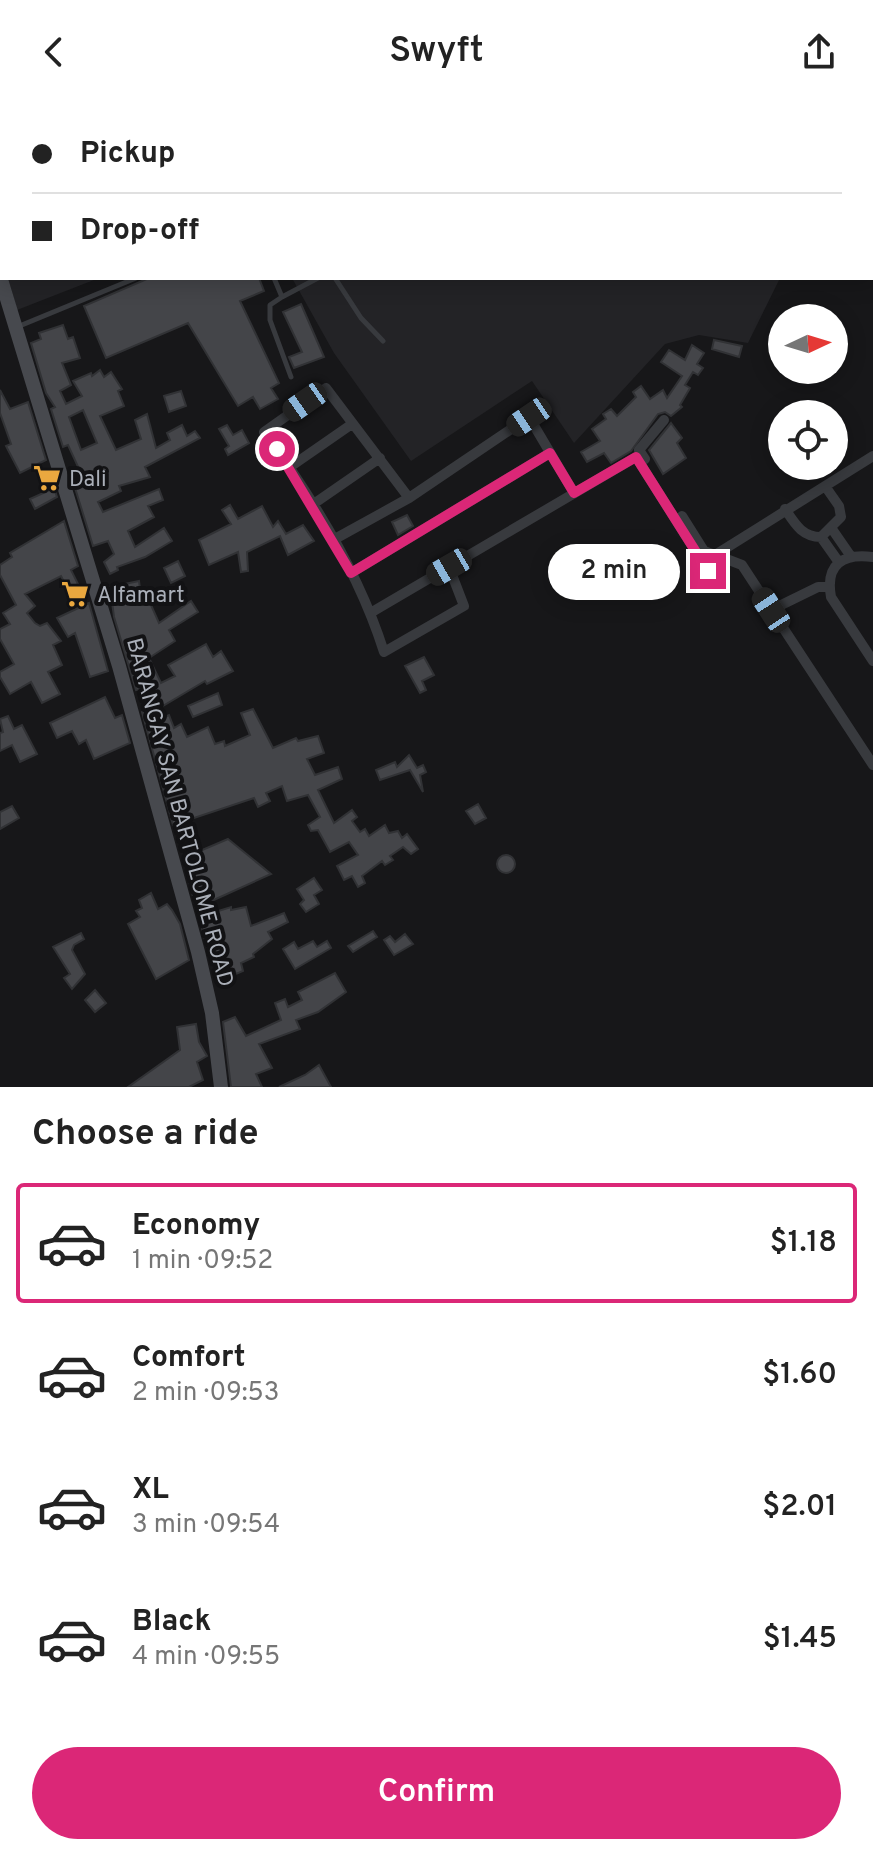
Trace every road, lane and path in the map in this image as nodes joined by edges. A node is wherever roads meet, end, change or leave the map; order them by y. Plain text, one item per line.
1 (1, 280) edge
2 (131, 280) edge
3 (275, 280) edge
4 (314, 280) edge
5 (336, 280) edge
6 (282, 297) junction
7 (16, 327) junction
8 (383, 341) dead end
9 (291, 377) dead end
10 (664, 420) dead end
11 (352, 424) junction
12 (550, 453) junction
13 (873, 456) edge
14 (380, 458) junction
15 (290, 467) junction
16 (825, 486) junction
17 (574, 493) junction
18 (409, 498) junction
19 (312, 505) junction
20 (785, 509) junction
21 (832, 529) junction
22 (821, 537) junction
23 (333, 540) junction
24 (850, 555) junction
25 (873, 557) edge
26 (838, 561) junction
27 (449, 567) junction
28 (351, 573) junction
29 (829, 587) junction
30 (771, 610) junction
31 (372, 612) junction
32 (873, 661) edge
33 (873, 765) edge
34 (221, 1087) edge

1 - 7 street, BARANGAY SAN BARTOLOME ROAD
2 - 7 lane
3 - 6 lane
4 - 6 lane
5 - 8 lane
6 - 9 lane
7 - 34 street, BARANGAY SAN BARTOLOME ROAD
10 - 20 street
11 - 14 street
11 - 15 street
11 - 15 street
12 - 17 street
12 - 18 street
12 - 28 street
13 - 16 street
14 - 18 street
14 - 19 street
15 - 19 street
16 - 20 street
16 - 21 street
17 - 27 street
17 - 30 street
18 - 23 street
19 - 23 street
20 - 22 street
21 - 22 street
21 - 24 street
22 - 26 street
23 - 28 street
24 - 25 street
24 - 26 street
26 - 29 street
27 - 31 street
27 - 31 street
28 - 31 street
29 - 30 street
29 - 32 street
30 - 33 street

